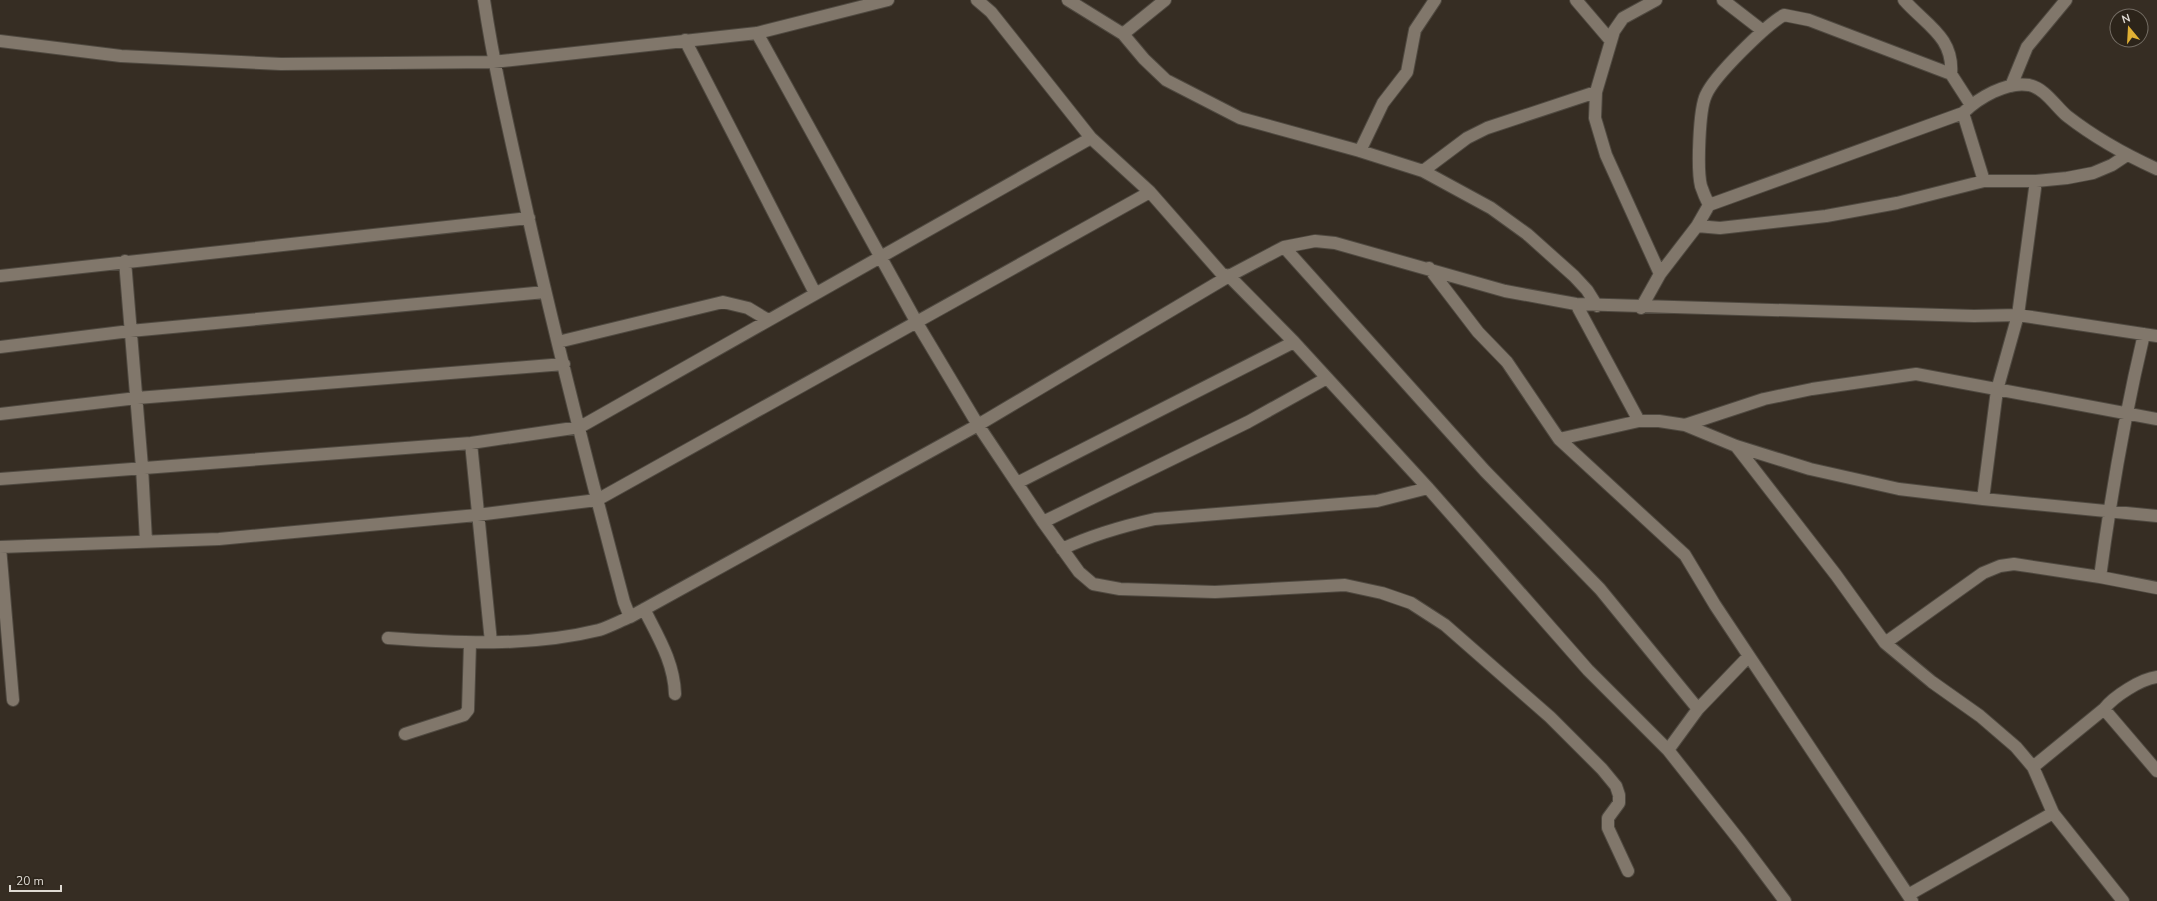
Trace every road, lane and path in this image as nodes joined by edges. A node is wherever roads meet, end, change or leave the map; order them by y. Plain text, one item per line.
1 (484, 0) edge
2 (888, 0) edge
3 (977, 0) edge
4 (1068, 0) edge
5 (1165, 0) edge
6 (1435, 0) edge
7 (1576, 0) edge
8 (1656, 0) edge
9 (1723, 0) edge
10 (1904, 0) edge
11 (2066, 0) edge
12 (1763, 31) junction
13 (757, 33) junction
14 (1123, 34) junction
15 (685, 40) junction
16 (0, 41) edge
17 (1611, 41) junction
18 (493, 62) junction
19 (1951, 74) junction
20 (2011, 86) junction
21 (1596, 92) junction
22 (1967, 109) junction
23 (1092, 138) junction
24 (1360, 150) junction
25 (2127, 155) junction
26 (2157, 169) edge
27 (1423, 171) junction
28 (1984, 181) junction
29 (2036, 181) junction
30 (1150, 192) junction
31 (1709, 206) junction
32 (529, 218) junction
33 (1697, 226) junction
34 (1284, 247) junction
35 (880, 258) junction
36 (125, 261) junction
37 (1428, 268) junction
38 (1660, 274) junction
39 (0, 276) edge
40 (1229, 276) junction
41 (545, 292) junction
42 (815, 293) junction
43 (1576, 304) junction
44 (1597, 306) junction
45 (1641, 308) junction
46 (2018, 315) junction
47 (768, 320) junction
48 (917, 323) junction
49 (130, 331) junction
50 (2144, 334) junction
51 (2157, 336) edge
52 (558, 342) junction
53 (1294, 342) junction
54 (0, 347) edge
55 (564, 364) junction
56 (1327, 378) junction
57 (1997, 390) junction
58 (137, 398) junction
59 (2126, 412) junction
60 (0, 414) edge
61 (2157, 419) edge
62 (1639, 421) junction
63 (978, 424) junction
64 (1685, 425) junction
65 (580, 427) junction
66 (1559, 439) junction
67 (471, 443) junction
68 (1736, 446) junction
69 (142, 467) junction
70 (0, 479) edge
71 (1017, 483) junction
72 (1428, 488) junction
73 (1983, 499) junction
74 (597, 500) junction
75 (2108, 510) junction
76 (476, 515) junction
77 (2157, 516) edge
78 (1043, 522) junction
79 (146, 541) junction
80 (0, 547) edge
81 (1062, 549) junction
82 (2100, 577) junction
83 (2157, 588) edge
84 (644, 609) junction
85 (630, 617) junction
86 (388, 638) dead end
87 (491, 642) junction
88 (470, 643) junction
89 (1884, 643) junction
90 (1750, 656) junction
91 (2157, 677) edge
92 (675, 694) dead end
93 (13, 700) dead end
94 (1698, 709) junction
95 (2104, 709) junction
96 (405, 734) dead end
97 (1668, 750) junction
98 (2033, 767) junction
99 (2157, 772) edge
100 (2053, 813) junction
101 (1628, 871) dead end
102 (1910, 898) edge
103 (1785, 901) edge
104 (2123, 901) edge

1 - 18 street
2 - 13 street
3 - 23 street
4 - 14 street
5 - 14 street
6 - 24 street
7 - 17 street
8 - 17 street
9 - 12 street
10 - 19 street
11 - 20 street
12 - 19 street
12 - 31 street
13 - 15 street
13 - 35 street
14 - 24 street
15 - 18 street
15 - 42 street
16 - 18 street
17 - 21 street
18 - 32 street
19 - 22 street
20 - 22 street
20 - 25 street
21 - 27 street
21 - 38 street
22 - 28 street
22 - 31 street
23 - 30 street
23 - 35 street
24 - 27 street
25 - 26 street
25 - 29 street
27 - 44 street
28 - 29 street
28 - 33 street
29 - 46 street
30 - 40 street
30 - 48 street
31 - 33 street
32 - 36 street
32 - 41 street
33 - 38 street
34 - 37 street
34 - 40 street
34 - 94 street
35 - 42 street
35 - 48 street
36 - 39 street
36 - 49 street
37 - 43 street
37 - 66 street
38 - 45 street
40 - 53 street
40 - 63 street
41 - 49 street
41 - 52 street
42 - 47 street
43 - 44 street
43 - 62 street
44 - 45 street
45 - 46 street
46 - 50 street
46 - 57 street
47 - 52 street
47 - 65 street
48 - 63 street
48 - 74 street
49 - 54 street
49 - 58 street
50 - 51 street
50 - 59 street
52 - 55 street
53 - 56 street
53 - 71 street
55 - 58 street
55 - 65 street
56 - 72 street
56 - 78 street
57 - 59 street
57 - 64 street
57 - 73 street
58 - 60 street
58 - 69 street
59 - 61 street
59 - 75 street
62 - 64 street
62 - 66 street
63 - 71 street
63 - 84 street
64 - 68 street
65 - 67 street
65 - 74 street
66 - 90 street
67 - 69 street
67 - 76 street
68 - 73 street
68 - 89 street
69 - 70 street
69 - 79 street
71 - 78 street
72 - 81 street
72 - 97 street
73 - 75 street
74 - 76 street
74 - 85 street
75 - 77 street
75 - 82 street
76 - 79 street
76 - 87 street
78 - 81 street
79 - 80 street
80 - 93 street
81 - 101 street
82 - 83 street
82 - 89 street
84 - 85 street
84 - 92 street
85 - 87 street
86 - 88 street
87 - 88 street
88 - 96 street
89 - 98 street
90 - 94 street
90 - 102 street
91 - 95 street
94 - 97 street
95 - 98 street
95 - 99 street
97 - 103 street
98 - 100 street
100 - 102 street
100 - 104 street

